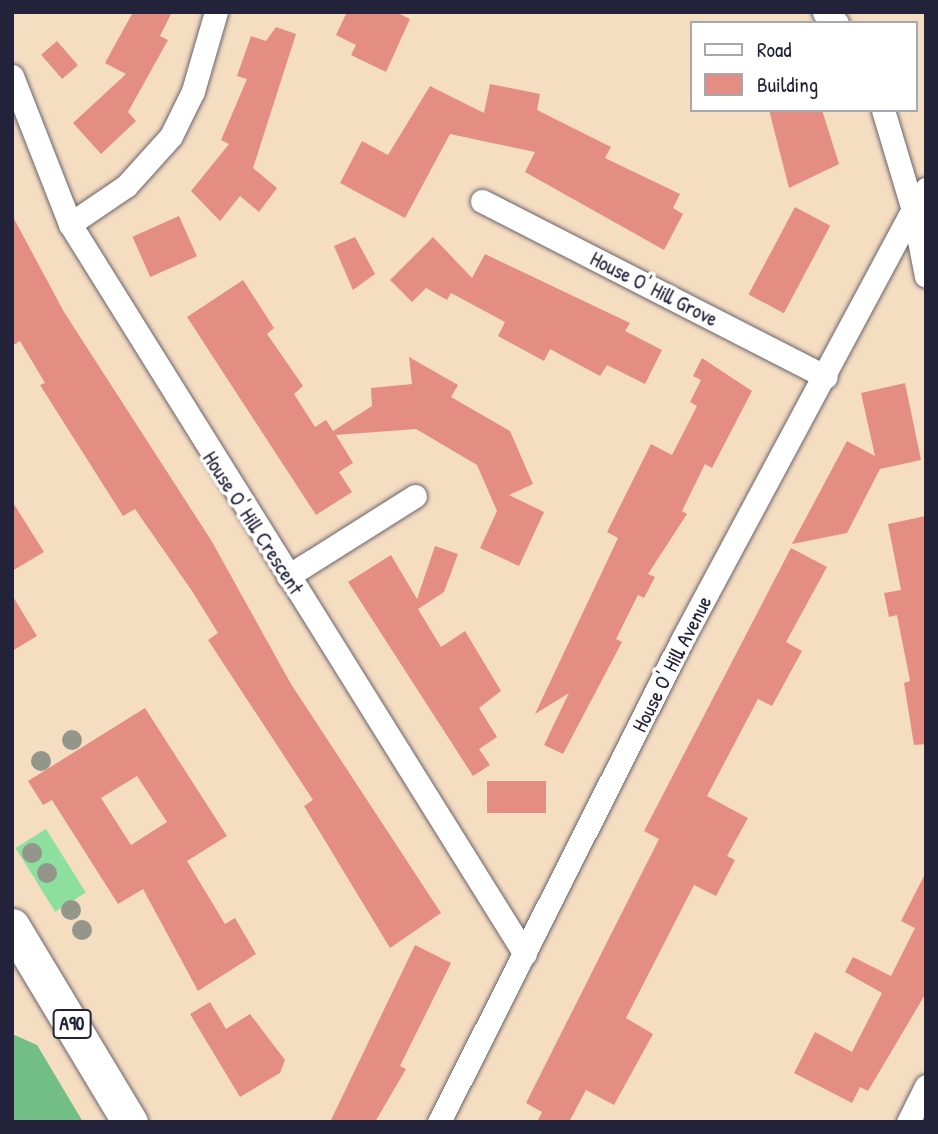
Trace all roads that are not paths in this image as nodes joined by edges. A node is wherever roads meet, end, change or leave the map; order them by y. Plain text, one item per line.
1 (216, 12) edge
2 (12, 76) edge
3 (884, 112) edge
4 (926, 189) edge
5 (482, 201) dead end
6 (913, 210) junction
7 (70, 224) junction
8 (926, 276) edge
9 (826, 377) junction
10 (415, 496) dead end
11 (288, 576) junction
12 (12, 926) edge
13 (525, 954) junction
14 (926, 1086) edge
15 (130, 1122) edge
16 (439, 1122) edge
17 (908, 1122) edge

1 - 7 street
2 - 7 street, House O' Hill Crescent
3 - 6 street
4 - 6 street, House O' Hill Avenue
5 - 9 street, House O' Hill Grove
6 - 8 street
6 - 9 street, House O' Hill Avenue
7 - 11 street, House O' Hill Crescent
9 - 13 street, House O' Hill Avenue
10 - 11 street
11 - 13 street, House O' Hill Crescent
12 - 15 main road, A90
13 - 16 street, House O' Hill Avenue
14 - 17 street

